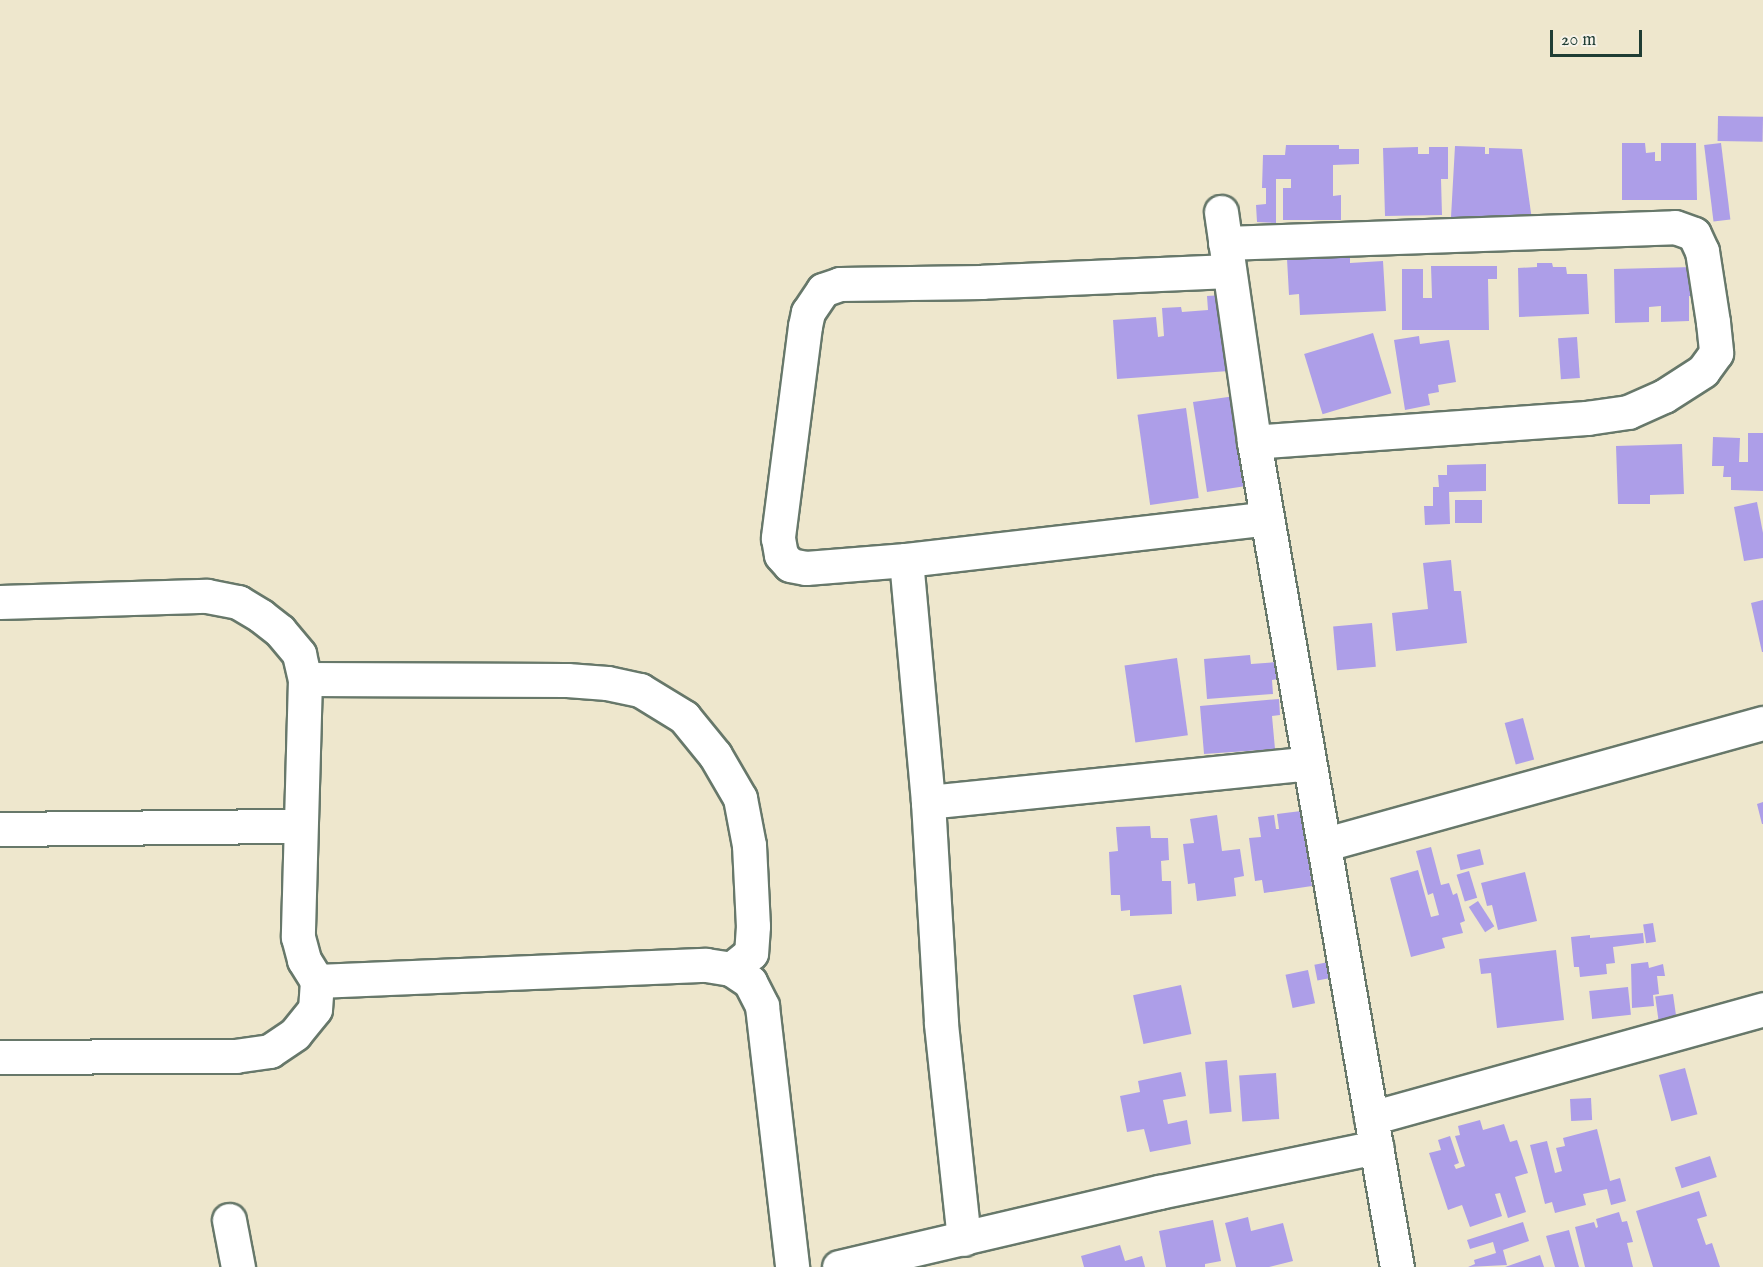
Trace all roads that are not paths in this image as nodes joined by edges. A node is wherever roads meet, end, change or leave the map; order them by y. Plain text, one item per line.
1 (1221, 212) dead end
2 (1227, 257) junction
3 (1254, 442) junction
4 (1267, 518) junction
5 (906, 560) junction
6 (0, 602) edge
7 (304, 679) junction
8 (1763, 723) edge
9 (1309, 763) junction
10 (928, 802) junction
11 (299, 826) junction
12 (0, 829) edge
13 (1326, 844) junction
14 (731, 969) junction
15 (317, 981) junction
16 (1763, 1009) edge
17 (0, 1057) edge
18 (1374, 1133) junction
19 (230, 1220) dead end
20 (964, 1239) junction
21 (238, 1267) edge
22 (792, 1267) edge
23 (839, 1267) edge
24 (1397, 1267) edge

1 - 2 street
2 - 3 street
2 - 3 street
2 - 5 street
3 - 4 street
4 - 5 street
4 - 9 street
5 - 10 street
6 - 7 street
7 - 11 street
7 - 14 street
8 - 13 street
9 - 10 street
9 - 13 street
10 - 20 street
11 - 12 street
11 - 15 street
13 - 18 street
14 - 15 street
14 - 22 street
15 - 17 street
16 - 18 street
18 - 20 street
18 - 24 street
19 - 21 street
20 - 23 street

